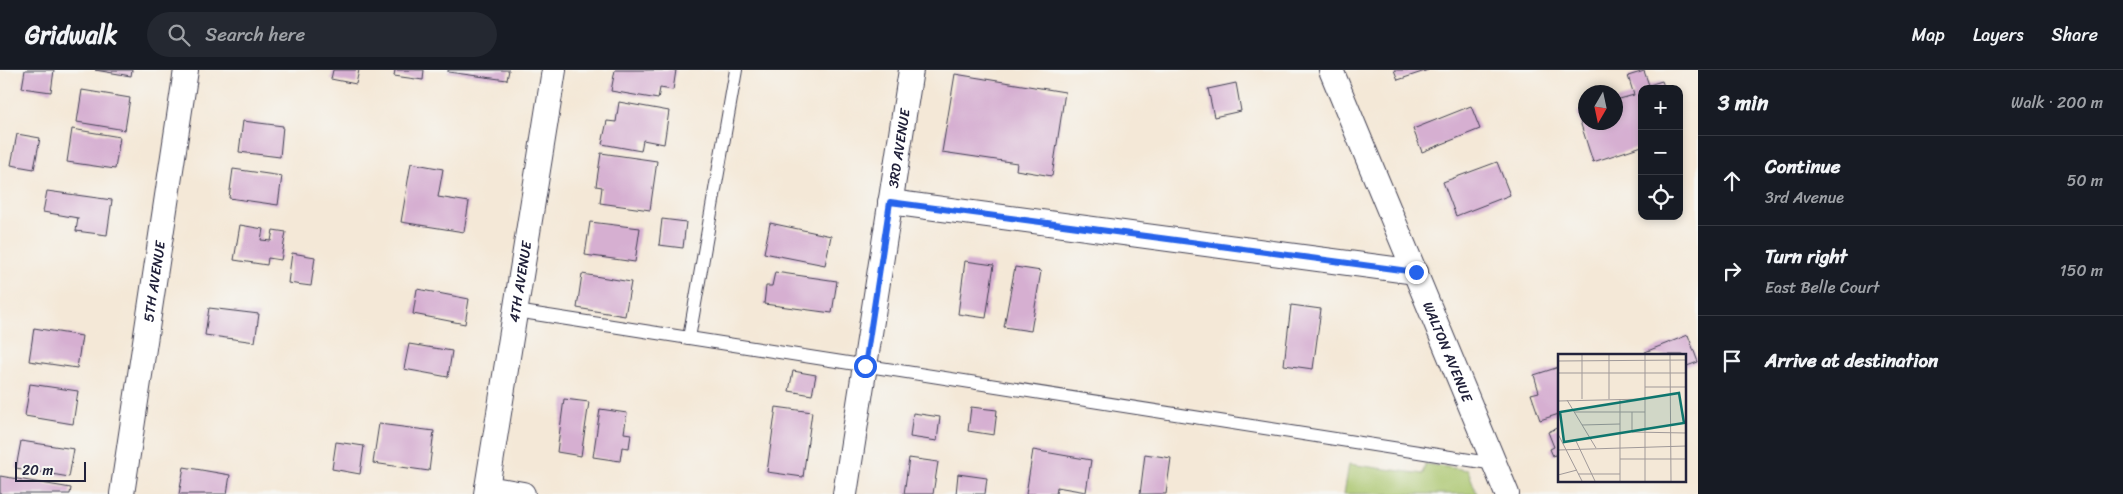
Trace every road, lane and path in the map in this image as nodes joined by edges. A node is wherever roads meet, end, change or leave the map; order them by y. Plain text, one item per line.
1 (186, 70) edge
2 (554, 70) edge
3 (736, 70) edge
4 (911, 70) edge
5 (1330, 70) edge
6 (890, 202) junction
7 (1416, 272) junction
8 (516, 311) junction
9 (689, 338) junction
10 (865, 366) junction
11 (1495, 464) junction
12 (487, 491) edge
13 (122, 494) edge
14 (523, 494) edge
15 (845, 494) edge
16 (1507, 494) edge

1 - 13 street, 5TH AVENUE
2 - 8 street, 4TH AVENUE
3 - 9 lane
4 - 6 street, 3RD AVENUE
5 - 7 street, WALTON AVENUE
6 - 7 street
6 - 10 street, 3RD AVENUE
7 - 11 street, WALTON AVENUE
8 - 9 lane
8 - 12 street, 4TH AVENUE
9 - 10 lane
10 - 11 lane
10 - 15 street, 3RD AVENUE
11 - 16 street, WALTON AVENUE
12 - 14 street

